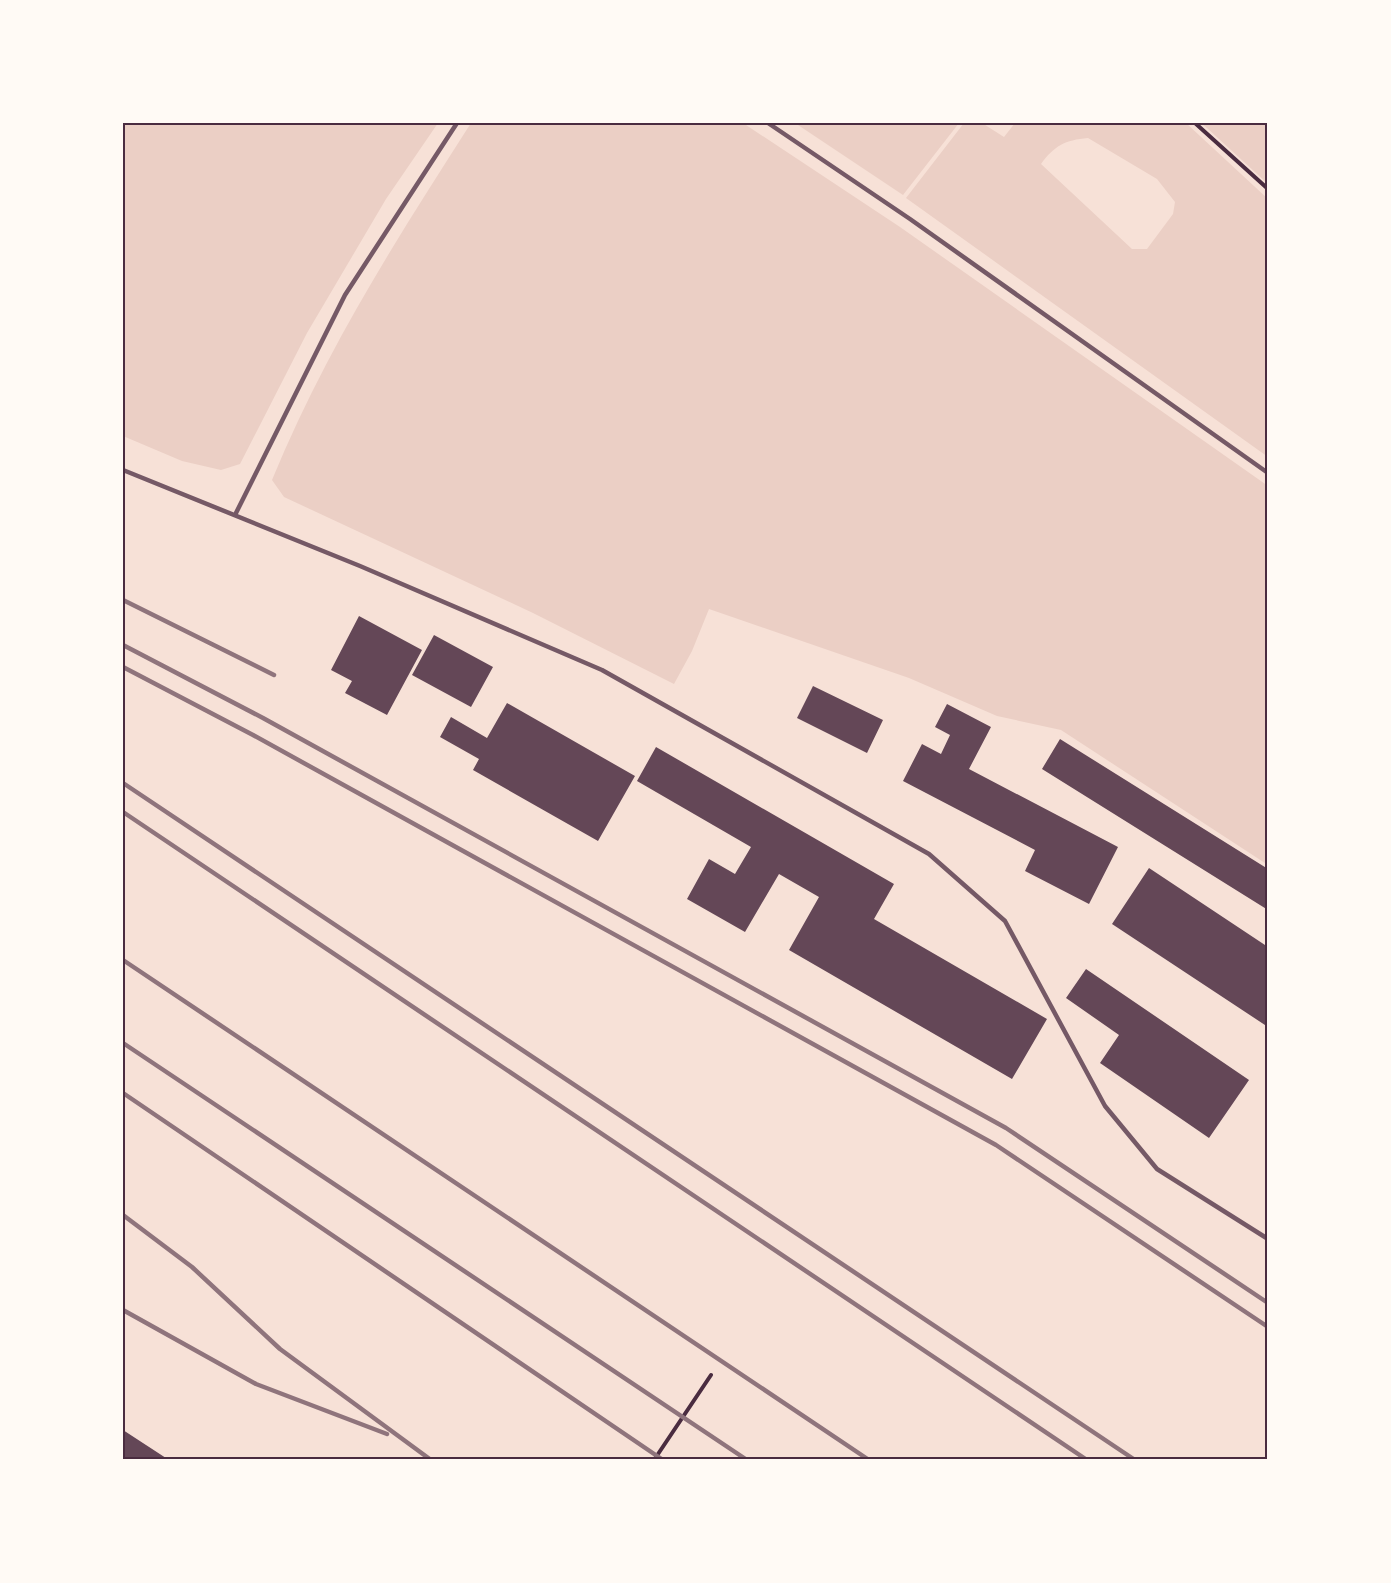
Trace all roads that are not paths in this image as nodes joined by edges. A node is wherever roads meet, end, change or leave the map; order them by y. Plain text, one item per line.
1 (457, 123) edge
2 (768, 123) edge
3 (123, 470) edge
4 (1268, 473) edge
5 (235, 515) junction
6 (1268, 1239) edge

1 - 5 lane
2 - 4 lane
3 - 5 lane
5 - 6 lane

